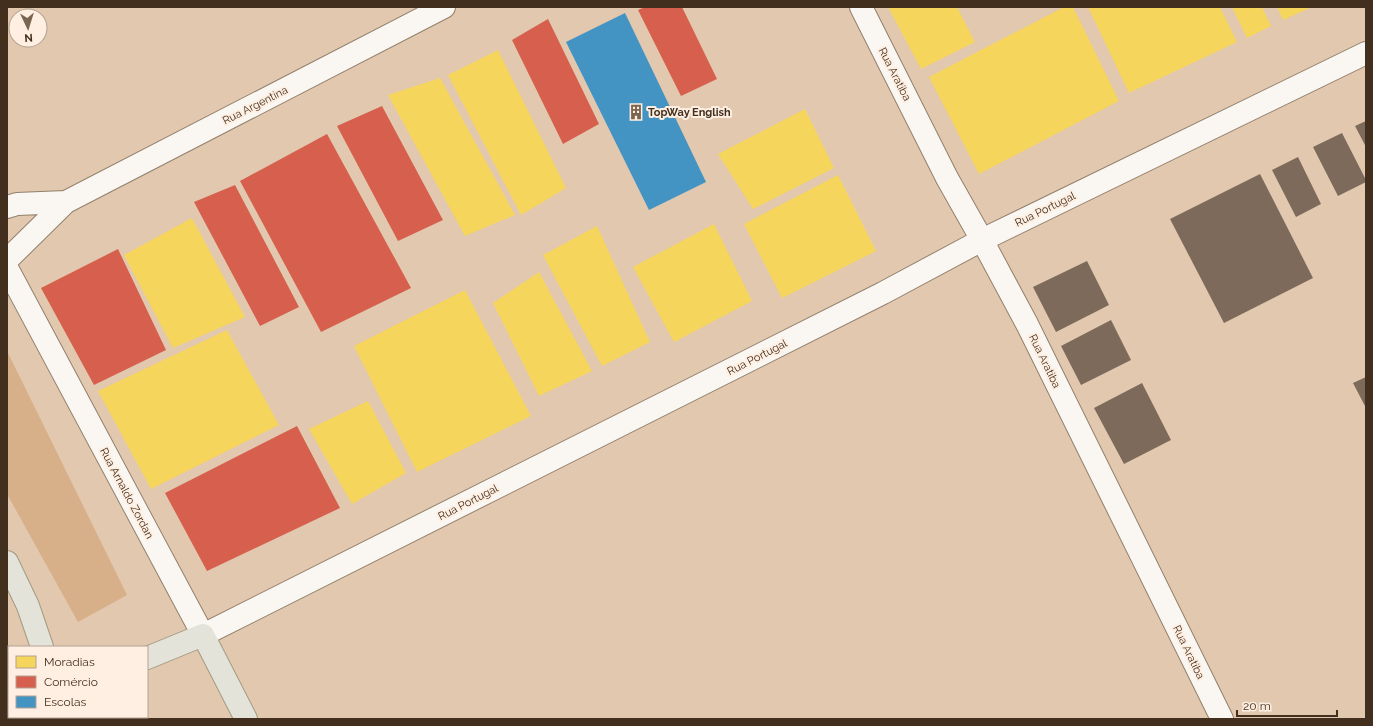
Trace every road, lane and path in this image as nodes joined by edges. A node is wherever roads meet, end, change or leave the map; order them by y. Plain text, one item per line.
1 (444, 7) edge
2 (861, 7) edge
3 (1366, 53) edge
4 (66, 202) junction
5 (7, 207) edge
6 (982, 240) junction
7 (7, 260) edge
8 (7, 268) edge
9 (7, 562) edge
10 (203, 635) junction
11 (42, 646) edge
12 (148, 658) edge
13 (246, 719) edge
14 (1222, 719) edge

1 - 4 street, Rua Argentina
2 - 6 street, Rua Aratiba
3 - 6 street, Rua Portugal
4 - 5 street, Rua Argentina
4 - 7 street, Rua Argentina
6 - 10 street, Rua Portugal
6 - 14 street, Rua Aratiba
8 - 10 street, Rua Arnaldo Zordan
9 - 11 main road
10 - 12 main road, Rua Portugal
10 - 13 main road, Rua Arnaldo Zordan

